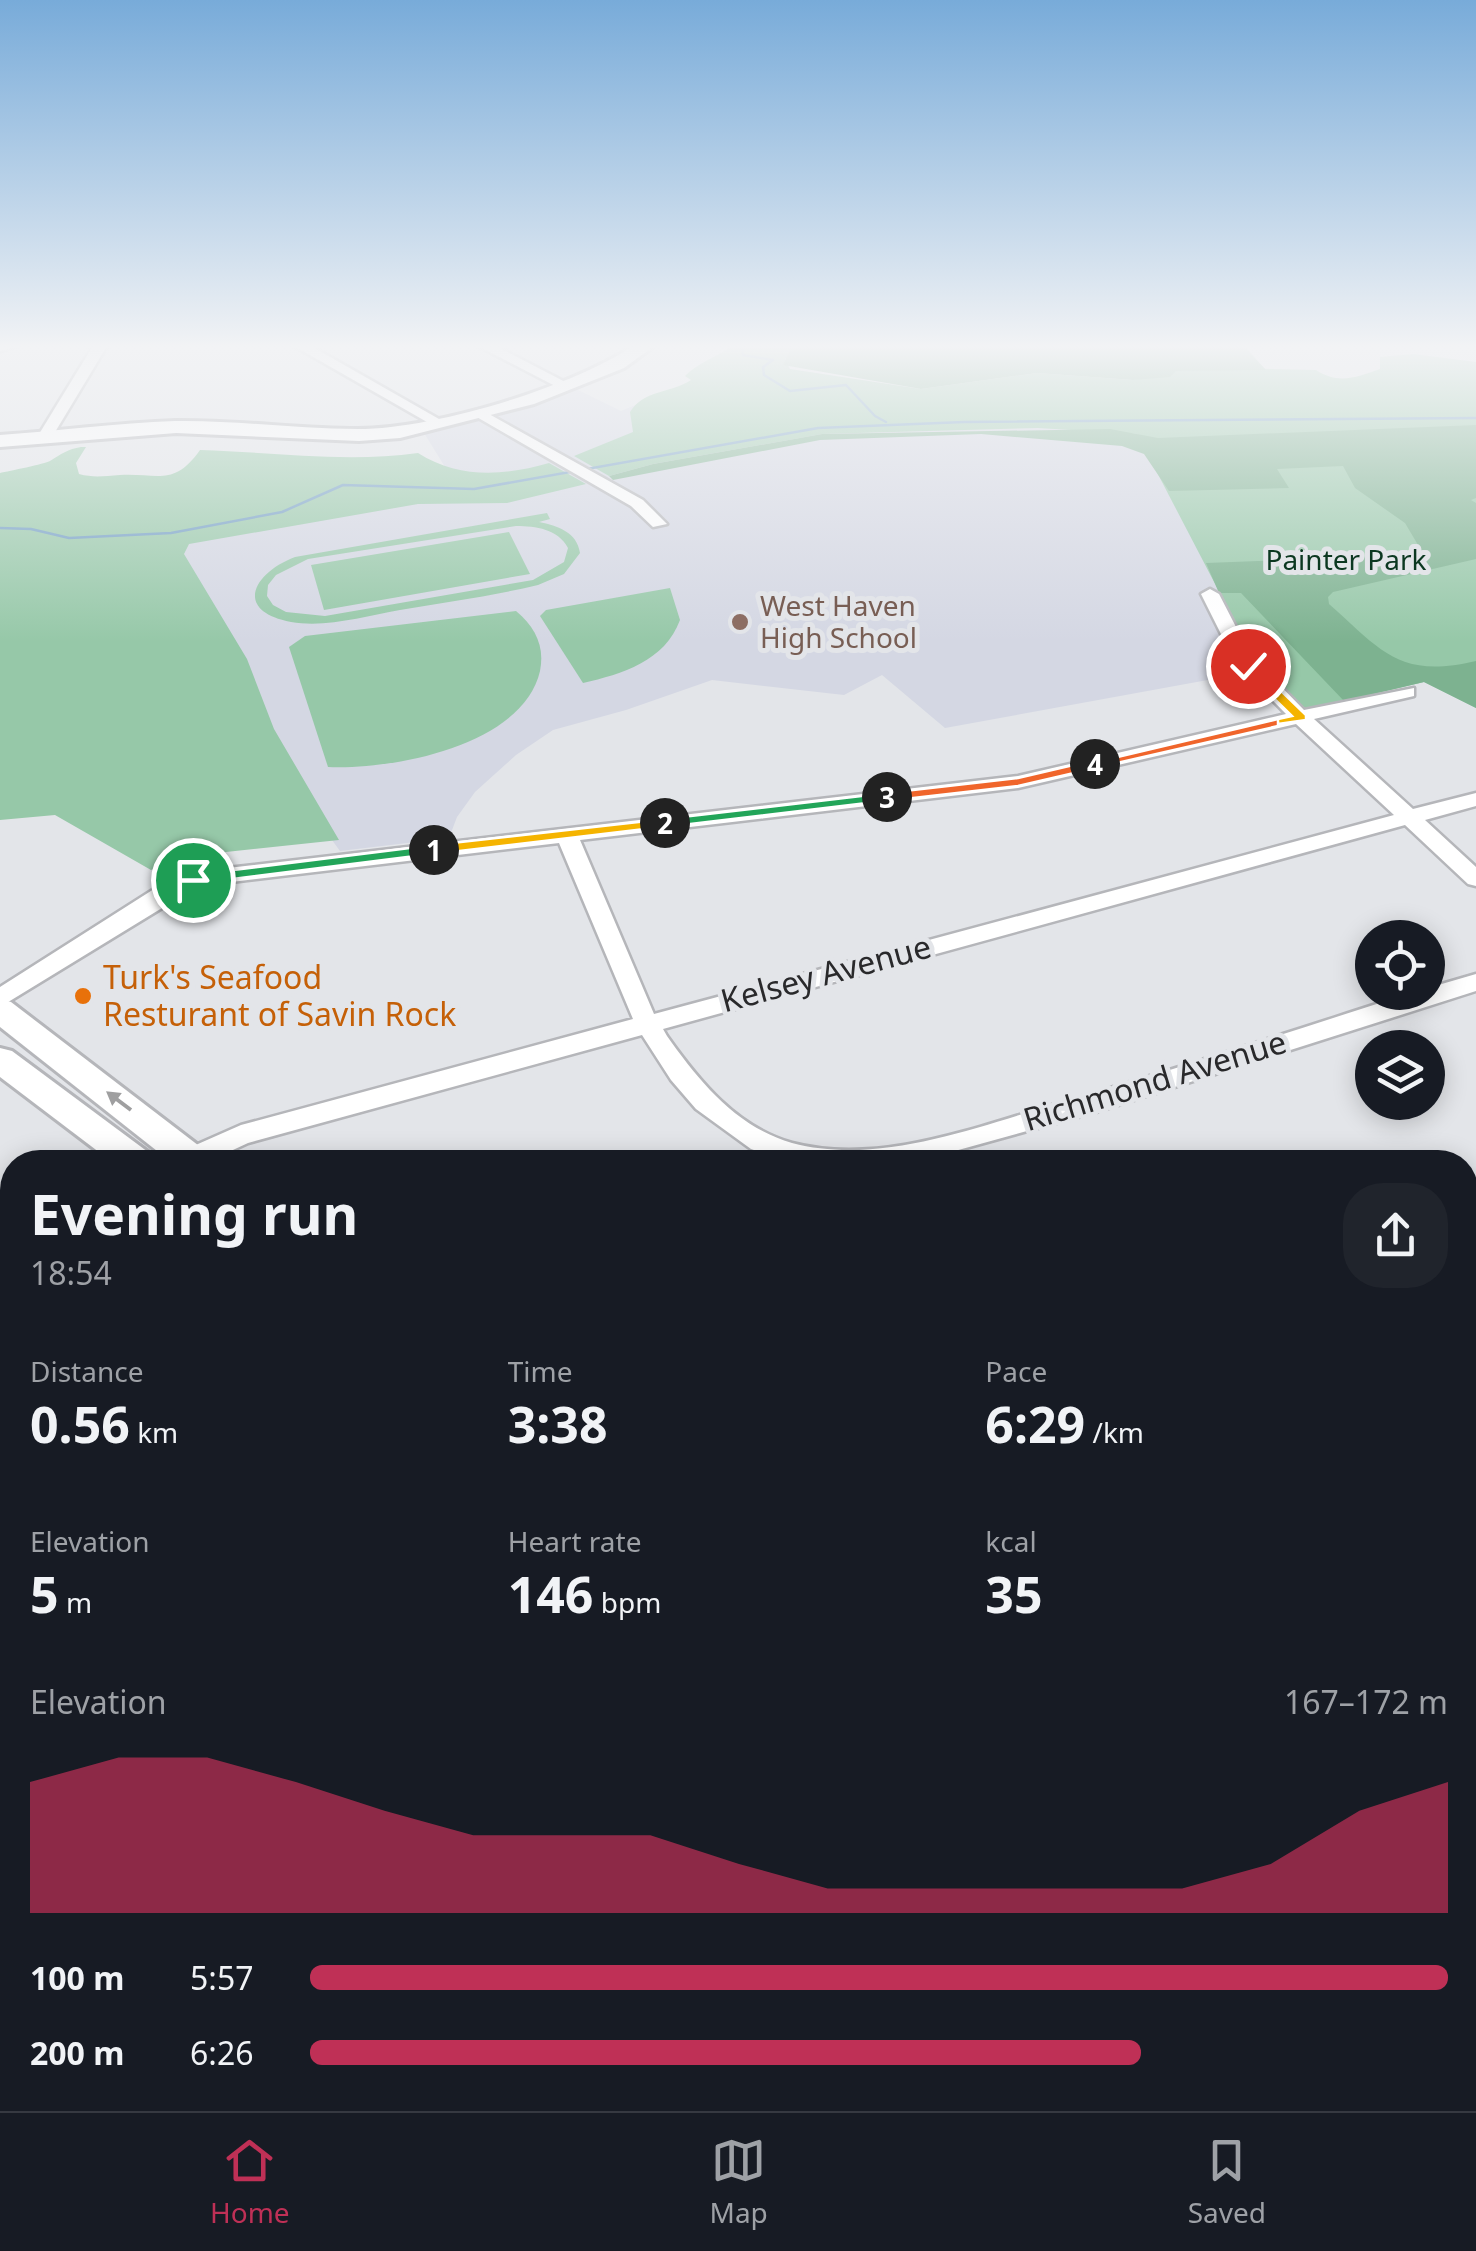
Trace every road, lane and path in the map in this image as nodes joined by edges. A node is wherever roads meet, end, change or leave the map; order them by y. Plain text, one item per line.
1 (535, 445) edge
2 (658, 524) dead end
3 (1210, 594) dead end
4 (1407, 692) dead end
5 (1301, 718) junction
6 (1476, 799) edge
7 (1409, 816) junction
8 (566, 833) junction
9 (1476, 879) edge
10 (1476, 982) edge
11 (0, 998) edge
12 (0, 1010) edge
13 (647, 1023) junction
14 (0, 1060) edge
15 (120, 1150) edge
16 (174, 1150) edge
17 (208, 1150) edge
18 (781, 1150) edge
19 (918, 1150) edge

1 - 2 street
3 - 5 street
4 - 5 street
5 - 7 street
5 - 8 street
6 - 7 street, Kelsey Avenue
7 - 9 street
7 - 13 street, Kelsey Avenue
8 - 11 street
8 - 13 street, Richmond Avenue
10 - 19 street, Richmond Avenue
16 -> 12 main road
13 - 17 street, Kelsey Avenue
13 - 18 street, Richmond Avenue
14 - 15 main road

